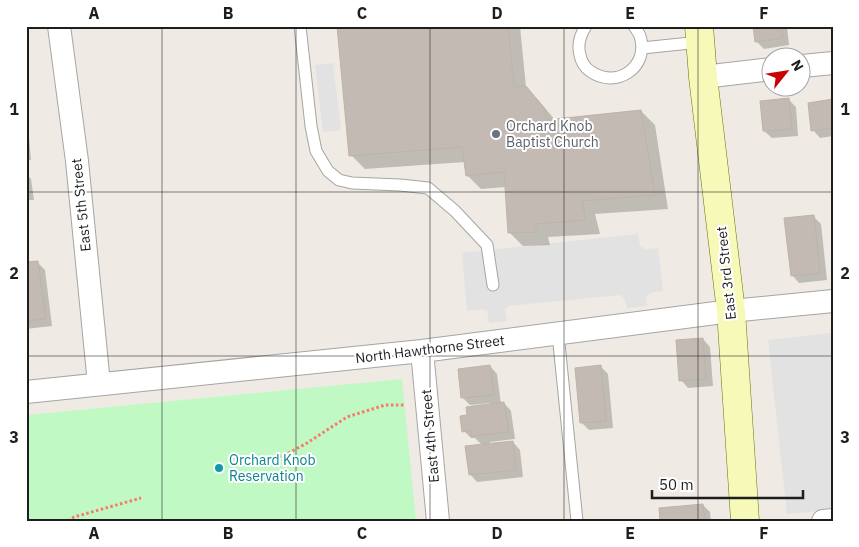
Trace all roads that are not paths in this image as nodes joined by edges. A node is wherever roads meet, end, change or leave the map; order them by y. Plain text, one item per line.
1 (59, 26) edge
2 (300, 26) edge
3 (586, 26) edge
4 (634, 26) edge
5 (699, 34) edge
6 (642, 48) junction
7 (833, 63) edge
8 (812, 65) edge
9 (762, 70) edge
10 (703, 77) junction
11 (493, 285) dead end
12 (833, 301) edge
13 (731, 311) junction
14 (558, 334) junction
15 (422, 351) junction
16 (99, 384) junction
17 (26, 392) edge
18 (833, 520) edge
19 (438, 521) edge
20 (577, 521) edge
21 (745, 521) edge
22 (823, 521) edge

1 - 16 street, East 5th Street
2 - 11 lane
3 - 6 lane
4 - 6 lane
5 - 6 lane
5 - 10 main road, East 3rd Street
7 - 8 street
9 - 10 street
10 - 13 main road, East 3rd Street
12 - 13 street, North Hawthorne Street
13 - 14 street, North Hawthorne Street
13 - 21 main road, East 3rd Street
14 - 15 street, North Hawthorne Street
14 - 20 lane
15 - 16 street, North Hawthorne Street
15 - 19 street, East 4th Street
16 - 17 street, North Hawthorne Street
18 - 22 street

